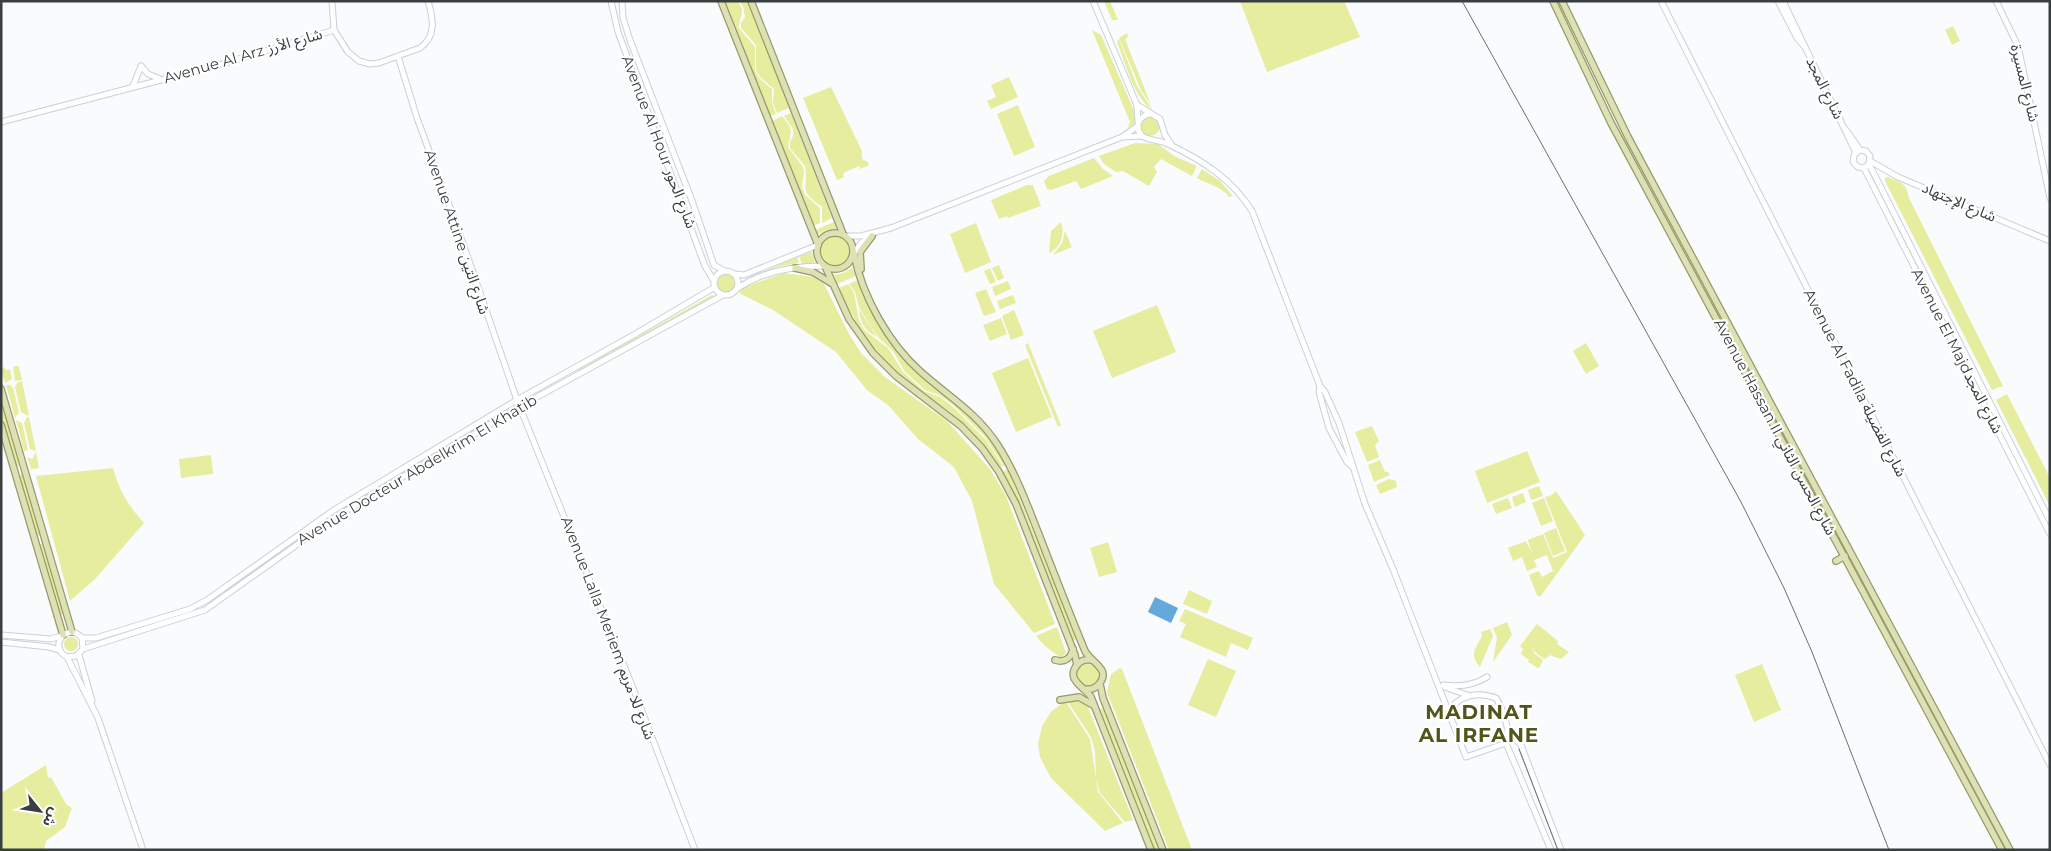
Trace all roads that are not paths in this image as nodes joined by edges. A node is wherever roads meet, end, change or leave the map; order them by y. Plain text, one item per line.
1 (332, 1) edge
2 (428, 1) edge
3 (611, 1) edge
4 (622, 1) edge
5 (721, 1) edge
6 (751, 1) edge
7 (1093, 1) edge
8 (1553, 1) edge
9 (1562, 1) edge
10 (1661, 1) edge
11 (1778, 1) edge
12 (1783, 1) edge
13 (1996, 1) edge
14 (334, 30) junction
15 (1804, 46) junction
16 (398, 56) junction
17 (160, 79) junction
18 (133, 86) junction
19 (1137, 105) junction
20 (1149, 114) junction
21 (1, 122) edge
22 (1138, 124) junction
23 (1162, 128) junction
24 (1142, 136) junction
25 (1122, 137) junction
26 (1153, 139) junction
27 (1173, 146) junction
28 (1858, 152) junction
29 (1868, 164) junction
30 (2050, 198) edge
31 (874, 234) junction
32 (845, 235) junction
33 (2050, 241) edge
34 (818, 245) junction
35 (854, 254) junction
36 (824, 266) junction
37 (796, 268) junction
38 (724, 271) junction
39 (735, 274) junction
40 (861, 276) junction
41 (714, 284) junction
42 (832, 284) junction
43 (738, 288) junction
44 (723, 295) junction
45 (1970, 368) junction
46 (1320, 386) junction
47 (1, 389) edge
48 (1773, 394) dead end
49 (1767, 397) junction
50 (517, 400) junction
51 (519, 407) junction
52 (1335, 416) junction
53 (1328, 419) junction
54 (1, 425) edge
55 (1340, 429) junction
56 (1333, 432) junction
57 (1352, 466) junction
58 (2050, 521) edge
59 (2050, 534) edge
60 (1845, 556) junction
61 (1836, 561) dead end
62 (72, 632) junction
63 (1902, 633) dead end
64 (1, 635) edge
65 (62, 635) junction
66 (1896, 636) junction
67 (82, 638) junction
68 (1, 642) edge
69 (83, 649) junction
70 (1073, 649) junction
71 (60, 650) junction
72 (79, 654) junction
73 (67, 657) junction
74 (1055, 660) dead end
75 (1091, 660) junction
76 (1077, 665) junction
77 (1920, 666) dead end
78 (1913, 669) junction
79 (1435, 678) junction
80 (1487, 678) dead end
81 (1100, 684) junction
82 (1443, 685) junction
83 (1084, 689) junction
84 (1469, 695) junction
85 (1060, 700) dead end
86 (92, 704) junction
87 (1096, 709) junction
88 (1449, 712) junction
89 (1509, 733) junction
90 (1519, 741) junction
91 (1507, 745) junction
92 (2050, 765) edge
93 (1984, 783) dead end
94 (1977, 786) junction
95 (2003, 820) dead end
96 (1997, 823) junction
97 (142, 850) edge
98 (695, 850) edge
99 (1151, 850) edge
100 (1163, 850) edge
101 (1551, 850) edge
102 (1561, 850) edge
103 (2002, 850) edge
104 (2010, 850) edge

1 - 14 street
2 - 16 street, Avenue Al Arz شارع الأرز
3 - 41 street, Avenue Al Hour شارع الحور
4 - 38 street, Avenue Al Hour شارع الحور
5 - 34 main road
6 - 32 main road
7 - 19 street
8 - 60 main road, Avenue Hassan II شارع الحسن الثاني
9 - 49 main road, Avenue Hassan II شارع الحسن الثاني
10 - 92 street, Avenue Al Fadila شارع الفضيلة
11 - 15 street, شارع المجد
12 - 15 street, شارع المجد
13 - 30 street, شارع المسيرة
14 - 16 street, Avenue Al Arz شارع الأرز
14 - 17 street, Avenue Al Arz شارع الأرز
15 - 28 street, شارع المجد
16 - 50 street, Avenue Attine شارع التين
17 - 18 street, Avenue Al Arz شارع الأرز
17 - 18 street
18 - 21 street, Avenue Al Arz شارع الأرز
19 - 20 street
19 - 22 street
20 - 22 street
20 - 23 street
22 - 24 street
22 - 25 street
23 - 26 street
23 - 27 street
24 - 25 street
24 - 26 street
25 - 31 street
26 - 27 street
27 - 46 street
28 - 29 street, شارع المجد
28 - 29 street, شارع المجد
29 - 33 street, شارع الإجتهاد
29 - 45 street, Avenue El Majdشارع المجد
31 - 32 street
31 - 35 street
31 - 40 main road
32 - 34 main road
32 - 35 main road
34 - 36 main road
34 - 39 street
35 - 36 main road
35 - 40 main road
36 - 37 street
36 - 42 main road
37 - 42 main road
37 - 43 street
38 - 39 street
38 - 41 street
39 - 43 street
40 - 75 main road
41 - 44 street
41 - 50 street, Avenue Docteur Abdelkrim El Khatib
42 - 70 main road
43 - 44 street
44 - 51 street, Avenue Docteur Abdelkrim El Khatib
45 - 58 street, Avenue El Majdشارع المجد
45 - 59 street, Avenue El Majdشارع المجد
46 - 52 street
46 - 53 street
47 - 62 main road
48 - 49 main road
49 - 66 main road, Avenue Hassan II شارع الحسن الثاني
50 - 51 street, Avenue Attine شارع التين
50 - 67 street, Avenue Docteur Abdelkrim El Khatib
51 - 69 street, Avenue Docteur Abdelkrim El Khatib
51 - 98 street, Avenue Lalla Meriem شارع للا مريم
52 - 53 street
52 - 55 street
53 - 56 street
54 - 65 main road
55 - 56 street
55 - 57 street
56 - 57 street
57 - 79 street
60 - 61 main road
60 - 103 main road, Avenue Hassan II شارع الحسن الثاني
62 - 65 street
62 - 67 street
63 - 66 main road
64 - 65 street
65 - 71 street
66 - 78 main road, Avenue Hassan II شارع الحسن الثاني
67 - 69 street
68 - 71 street
69 - 72 street
70 - 74 main road
70 - 76 main road
71 - 73 street
72 - 73 street
72 - 86 street
73 - 86 street
75 - 76 main road
75 - 81 main road
76 - 83 main road
77 - 78 main road
78 - 94 main road, Avenue Hassan II شارع الحسن الثاني
79 - 82 street
79 - 88 street
80 - 82 street
81 - 83 main road
81 - 100 main road
82 - 84 street
83 - 87 main road
84 - 88 street
84 - 89 street
85 - 87 main road
86 - 97 street
87 - 99 main road
88 - 91 street
89 - 90 street
89 - 91 street
90 - 91 street
90 - 102 street
91 - 101 street
93 - 94 main road
94 - 96 main road, Avenue Hassan II شارع الحسن الثاني
95 - 96 main road
96 - 104 main road, Avenue Hassan II شارع الحسن الثاني

